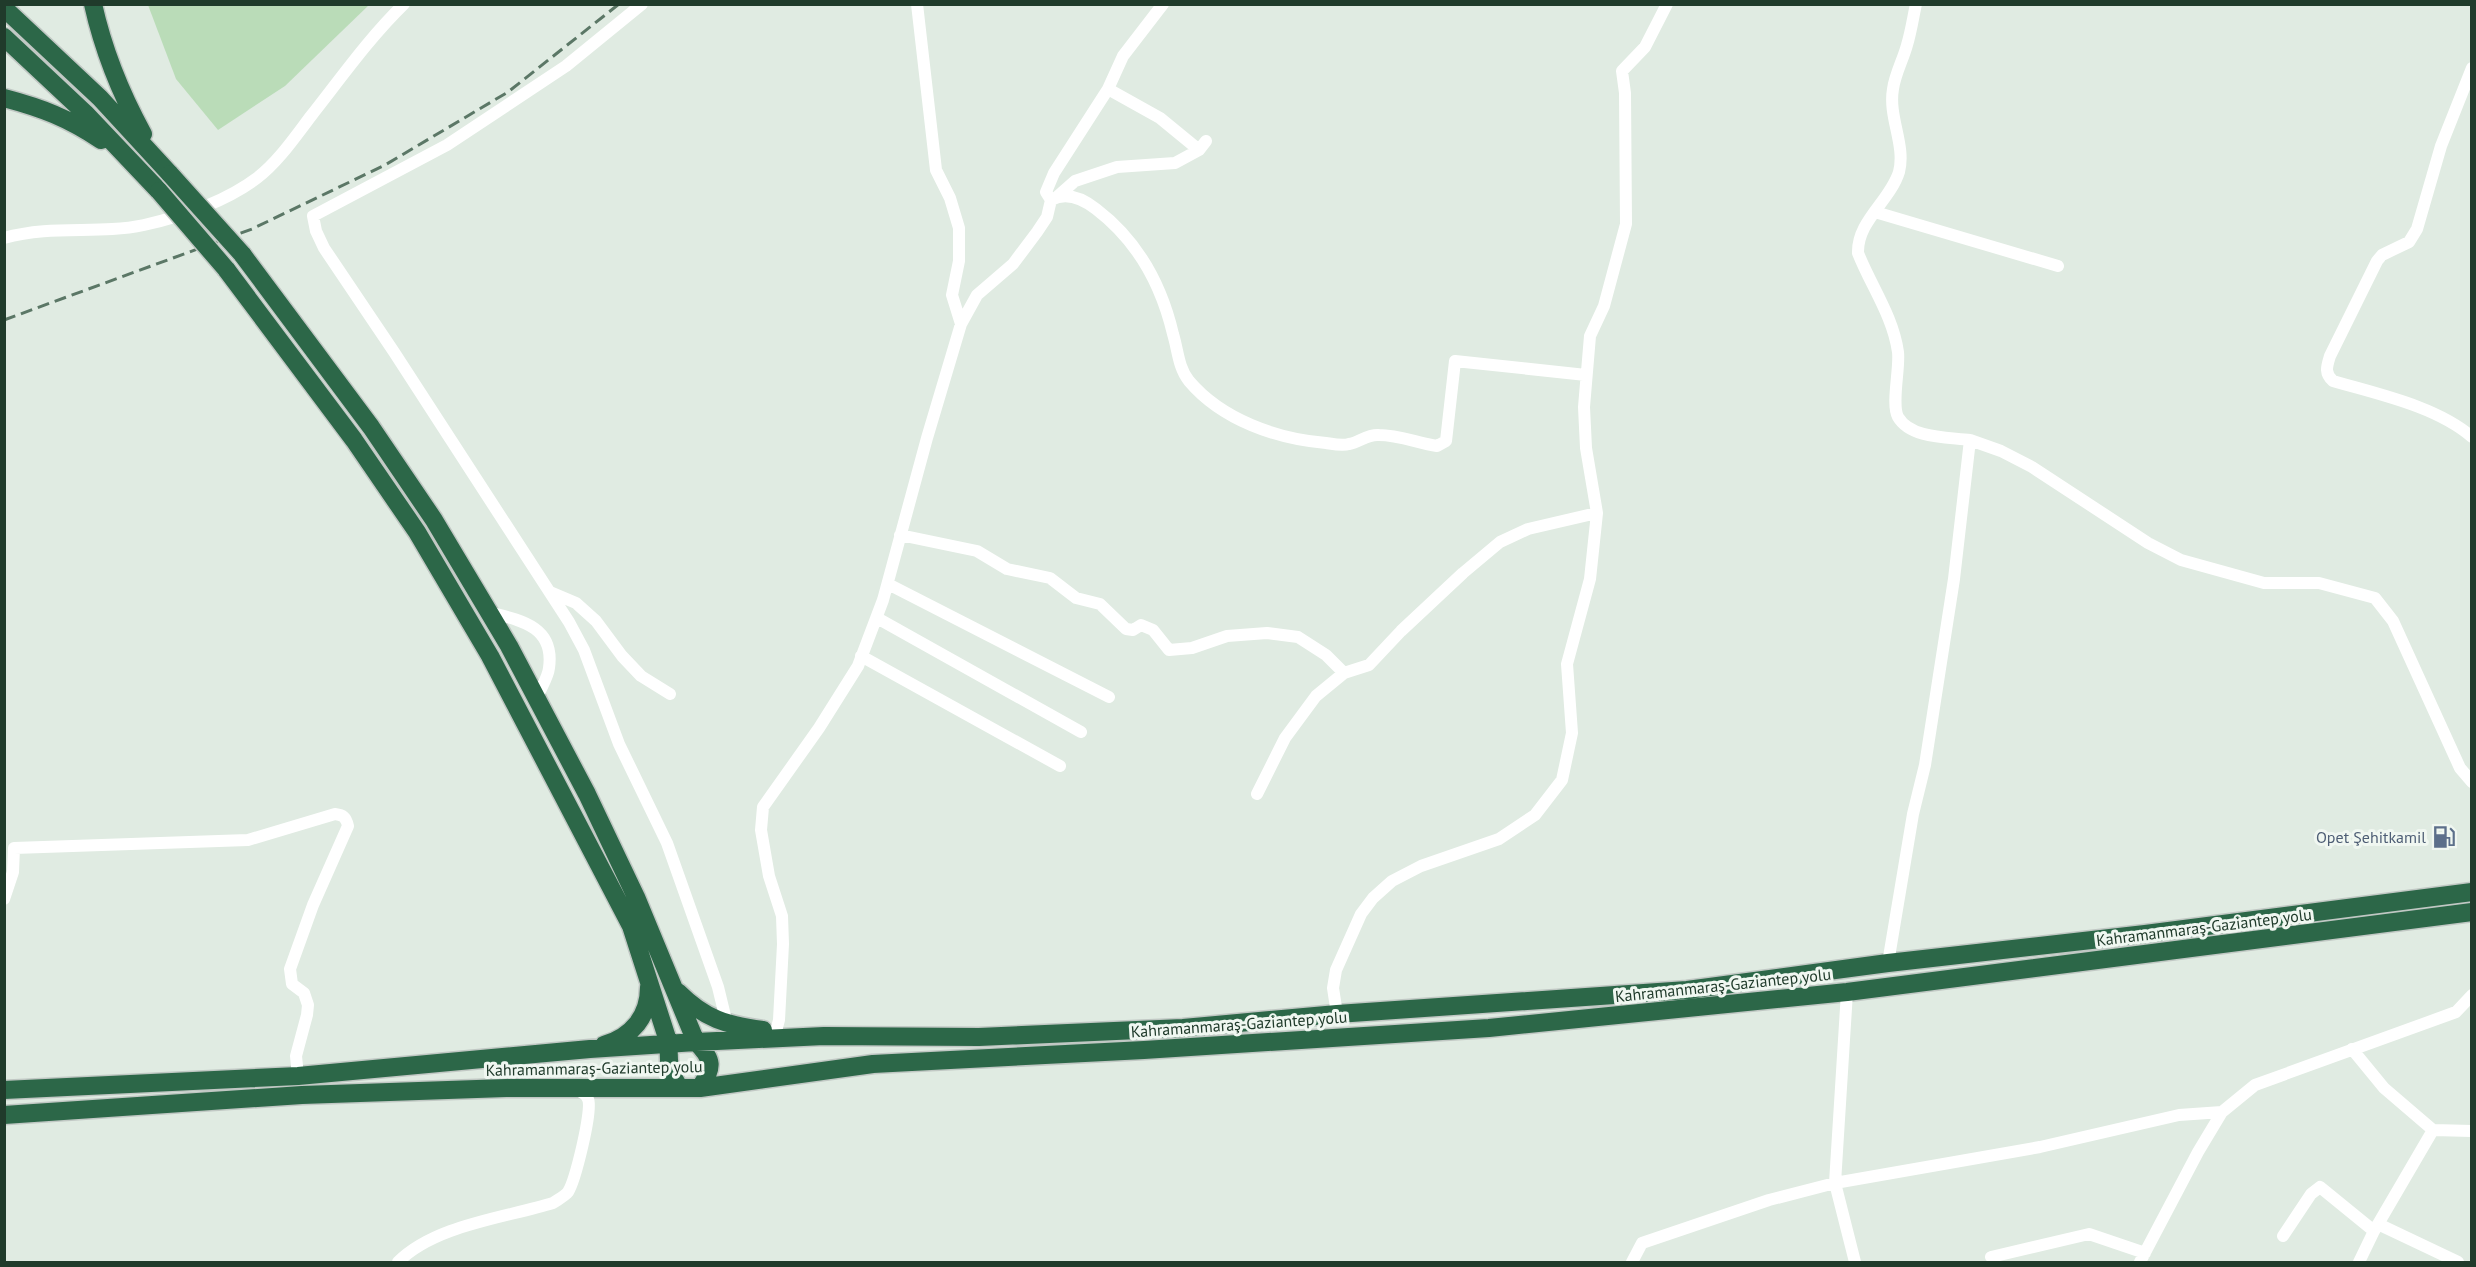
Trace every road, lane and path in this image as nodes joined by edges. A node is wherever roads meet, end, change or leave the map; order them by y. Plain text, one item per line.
1 (93, 4) edge
2 (405, 4) edge
3 (642, 4) edge
4 (917, 4) edge
5 (1163, 4) edge
6 (1667, 4) edge
7 (1916, 4) edge
8 (4, 8) edge
9 (4, 37) edge
10 (2472, 68) edge
11 (1108, 89) junction
12 (4, 98) edge
13 (137, 168) junction
14 (168, 171) junction
15 (1054, 198) junction
16 (1875, 212) junction
17 (4, 238) edge
18 (2058, 266) dead end
19 (961, 324) junction
20 (1586, 375) junction
21 (2472, 436) edge
22 (1970, 440) junction
23 (1597, 513) junction
24 (900, 535) junction
25 (888, 584) junction
26 (550, 592) junction
27 (488, 612) junction
28 (877, 618) junction
29 (861, 656) junction
30 (1344, 673) junction
31 (670, 694) dead end
32 (1109, 697) dead end
33 (537, 698) junction
34 (1081, 732) dead end
35 (1060, 766) dead end
36 (2472, 782) edge
37 (1257, 794) dead end
38 (2472, 892) edge
39 (4, 899) edge
40 (2472, 912) edge
41 (1888, 963) junction
42 (649, 979) junction
43 (672, 986) junction
44 (1847, 992) junction
45 (2472, 995) edge
46 (1337, 1014) junction
47 (727, 1024) junction
48 (776, 1031) junction
49 (824, 1036) junction
50 (696, 1042) junction
51 (669, 1044) junction
52 (590, 1049) junction
53 (2352, 1049) junction
54 (298, 1076) junction
55 (679, 1087) junction
56 (571, 1088) junction
57 (621, 1088) junction
58 (700, 1088) junction
59 (4, 1090) edge
60 (589, 1111) junction
61 (2222, 1112) junction
62 (4, 1115) edge
63 (2433, 1130) junction
64 (2472, 1131) edge
65 (1835, 1183) junction
66 (2376, 1227) junction
67 (2283, 1236) dead end
68 (1991, 1257) dead end
69 (2145, 1259) edge
70 (398, 1263) edge
71 (1632, 1263) edge
72 (1855, 1263) edge
73 (2359, 1263) edge
74 (2458, 1263) edge

1 - 14 highway
2 - 17 street
3 - 26 street
4 - 19 street
5 - 11 street
6 - 20 street
7 - 16 street
8 - 14 highway
9 - 13 highway
10 - 21 street
11 - 15 street
11 - 15 street
12 - 13 highway
13 - 42 highway, bridge
14 - 27 highway, bridge
15 - 19 street
15 - 20 street
16 - 18 street
16 - 22 street
19 - 24 street
20 - 23 street
22 - 36 street
22 - 41 street
23 - 30 street
23 - 46 street
24 - 25 street
24 - 30 street
25 - 28 street
25 - 32 street
26 - 31 street
26 - 47 street
27 - 33 highway
27 - 33 street
28 - 29 street
28 - 34 street
29 - 35 street
29 - 48 street
30 - 37 street
33 - 43 highway
38 - 41 highway, Kahramanmaraş-Gaziantep yolu
39 - 54 street
40 - 44 highway, Kahramanmaraş-Gaziantep yolu
41 - 46 highway, Kahramanmaraş-Gaziantep yolu
42 - 51 highway
42 - 52 highway
43 - 47 highway
43 - 50 highway
44 - 58 highway, Kahramanmaraş-Gaziantep yolu
44 - 65 street
45 - 53 street
46 - 49 highway, Kahramanmaraş-Gaziantep yolu
47 - 48 highway
48 - 49 highway
49 - 50 highway, Kahramanmaraş-Gaziantep yolu
50 - 51 highway, Kahramanmaraş-Gaziantep yolu
50 - 58 highway
51 - 52 highway, Kahramanmaraş-Gaziantep yolu
51 - 55 highway
52 - 54 highway, Kahramanmaraş-Gaziantep yolu
53 - 61 street
53 - 63 street
54 - 59 highway, Kahramanmaraş-Gaziantep yolu
55 - 57 highway, Kahramanmaraş-Gaziantep yolu
55 - 58 highway, Kahramanmaraş-Gaziantep yolu
56 - 57 highway, Kahramanmaraş-Gaziantep yolu
56 - 60 street
56 - 62 highway, Kahramanmaraş-Gaziantep yolu
57 - 60 street
60 - 70 street
61 - 65 street
61 - 69 street
63 - 64 street
63 - 66 street
65 - 71 street
65 - 72 street
66 - 67 street
66 - 73 street
66 - 74 street
68 - 69 street

